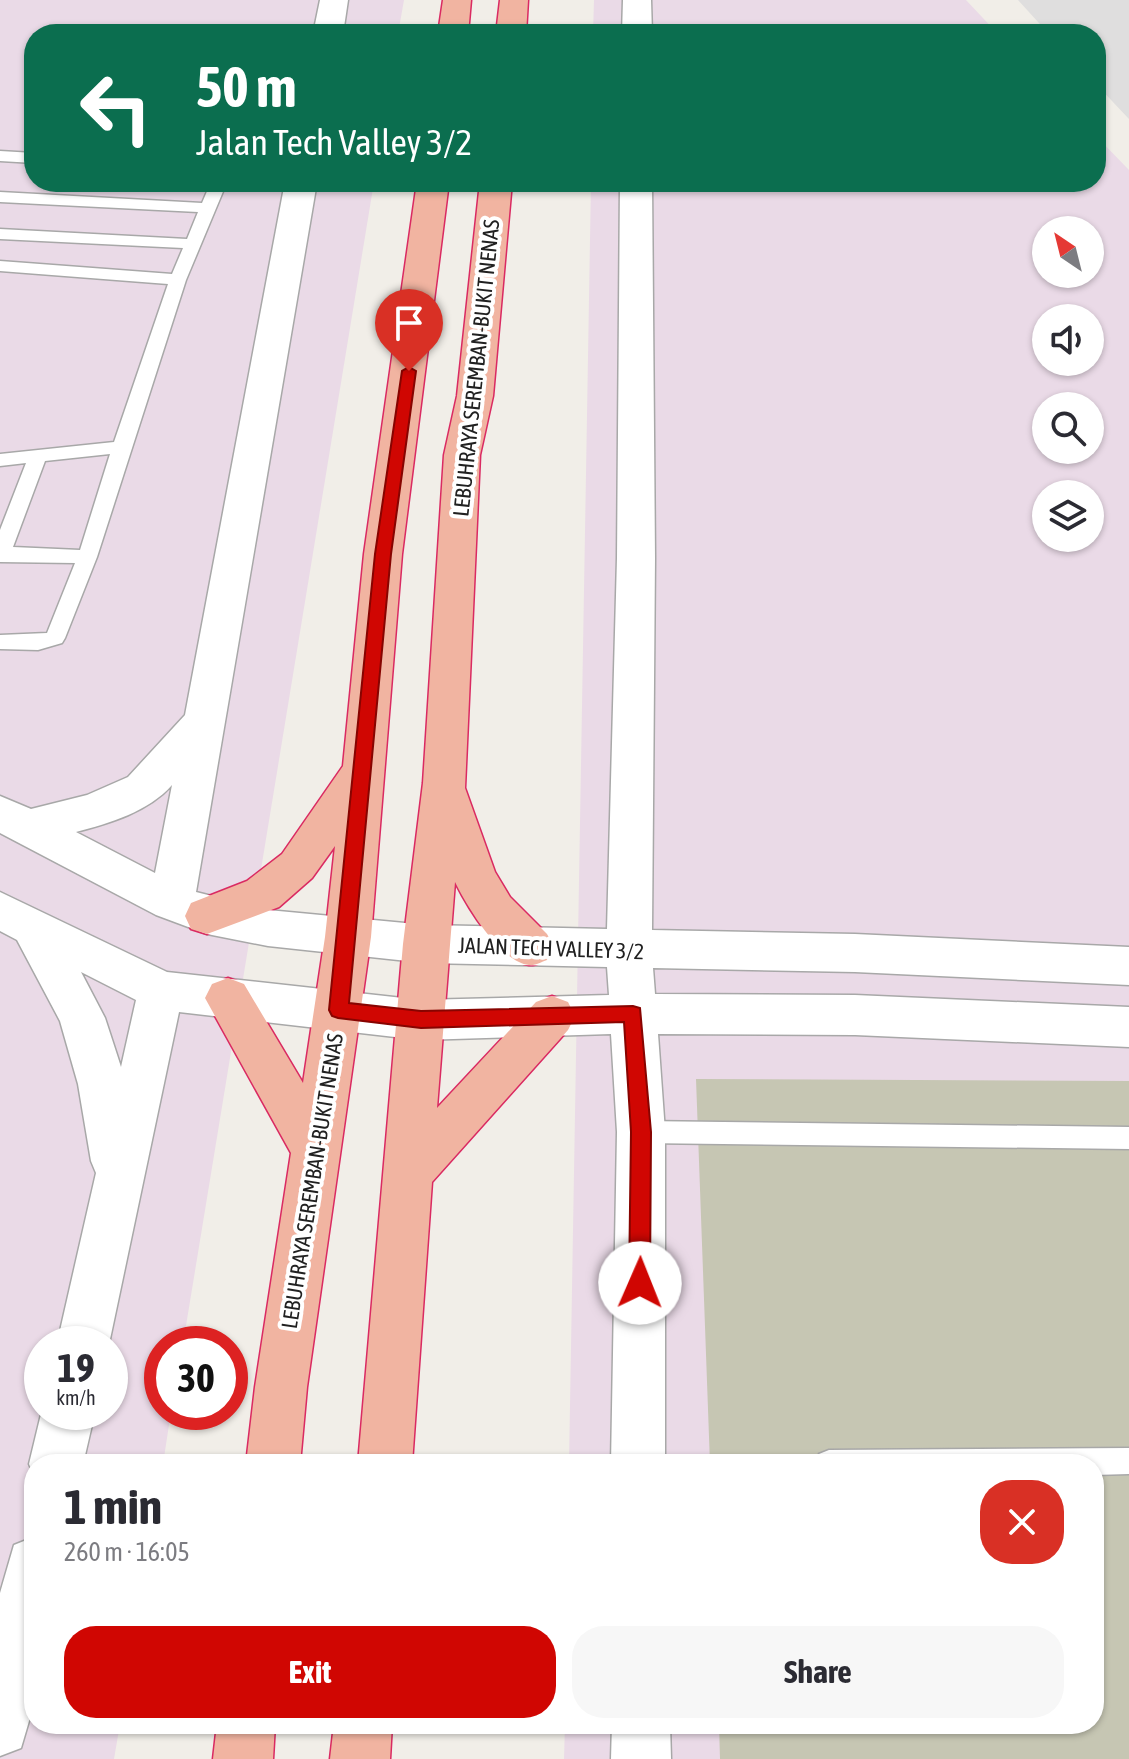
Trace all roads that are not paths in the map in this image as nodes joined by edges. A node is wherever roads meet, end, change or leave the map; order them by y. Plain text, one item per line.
1 (334, 0) edge
2 (457, 0) edge
3 (514, 0) edge
4 (637, 0) edge
5 (330, 24) edge
6 (454, 24) edge
7 (512, 24) edge
8 (637, 24) edge
9 (0, 156) edge
10 (24, 157) edge
11 (215, 192) edge
12 (299, 192) edge
13 (432, 192) edge
14 (495, 192) edge
15 (636, 192) edge
16 (0, 197) edge
17 (208, 208) junction
18 (0, 234) edge
19 (193, 244) junction
20 (0, 266) edge
21 (178, 280) junction
22 (121, 447) junction
23 (38, 455) junction
24 (0, 460) edge
25 (0, 553) edge
26 (87, 557) junction
27 (0, 642) edge
28 (204, 720) junction
29 (363, 770) junction
30 (444, 783) junction
31 (14, 820) edge
32 (190, 909) junction
33 (17, 919) edge
34 (348, 937) junction
35 (426, 944) junction
36 (531, 947) junction
37 (629, 950) junction
38 (1129, 966) edge
39 (161, 991) junction
40 (228, 998) junction
41 (338, 1010) junction
42 (633, 1014) junction
43 (552, 1016) junction
44 (421, 1020) junction
45 (1129, 1027) edge
46 (641, 1132) junction
47 (1129, 1138) edge
48 (317, 1152) junction
49 (409, 1172) junction
50 (118, 1183) junction
51 (87, 1326) edge
52 (64, 1430) edge
53 (58, 1454) edge
54 (274, 1454) edge
55 (386, 1454) edge
56 (638, 1454) edge
57 (1104, 1461) edge
58 (1129, 1461) edge
59 (24, 1613) edge
60 (0, 1727) edge
61 (245, 1734) edge
62 (362, 1734) edge
63 (641, 1734) edge
64 (243, 1759) edge
65 (360, 1759) edge
66 (641, 1759) edge

1 - 5 street
2 - 6 highway
3 - 7 highway
4 - 8 street
9 - 10 lane
11 - 17 lane
12 - 28 street
13 - 29 highway, LEBUHRAYA SEREMBAN-BUKIT NENAS
14 - 30 highway, LEBUHRAYA SEREMBAN-BUKIT NENAS
15 - 37 street
16 - 17 lane
17 - 19 lane
18 - 19 lane
19 - 21 lane
20 - 21 lane
21 - 22 lane
22 - 23 lane
22 - 26 lane
23 - 24 lane
23 - 25 lane
25 - 26 lane
26 - 27 lane
28 - 31 street
28 - 32 street
29 - 32 highway
29 - 34 highway, LEBUHRAYA SEREMBAN-BUKIT NENAS
30 - 35 highway, LEBUHRAYA SEREMBAN-BUKIT NENAS
30 - 36 highway
31 - 32 street, JALAN TECH VALLEY 3/2
32 - 34 street, JALAN TECH VALLEY 3/2
33 - 39 street
33 - 50 street
34 - 35 street, JALAN TECH VALLEY 3/2
34 - 41 highway, LEBUHRAYA SEREMBAN-BUKIT NENAS
35 - 36 street, JALAN TECH VALLEY 3/2
35 - 44 highway, LEBUHRAYA SEREMBAN-BUKIT NENAS
36 - 37 street, JALAN TECH VALLEY 3/2
37 - 38 street, JALAN TECH VALLEY 3/2
37 - 42 street
39 - 40 street
39 - 50 street
40 - 41 street
40 - 48 highway
41 - 44 street
41 - 48 highway, LEBUHRAYA SEREMBAN-BUKIT NENAS
42 - 43 street
42 - 45 street
42 - 46 street
43 - 44 street
43 - 49 highway
44 - 49 highway, LEBUHRAYA SEREMBAN-BUKIT NENAS
46 - 47 lane
46 - 56 street
48 - 54 highway, LEBUHRAYA SEREMBAN-BUKIT NENAS
49 - 55 highway, LEBUHRAYA SEREMBAN-BUKIT NENAS
50 - 51 street
52 - 53 street
57 - 58 lane
59 - 60 street
61 - 64 highway
62 - 65 highway
63 - 66 street

